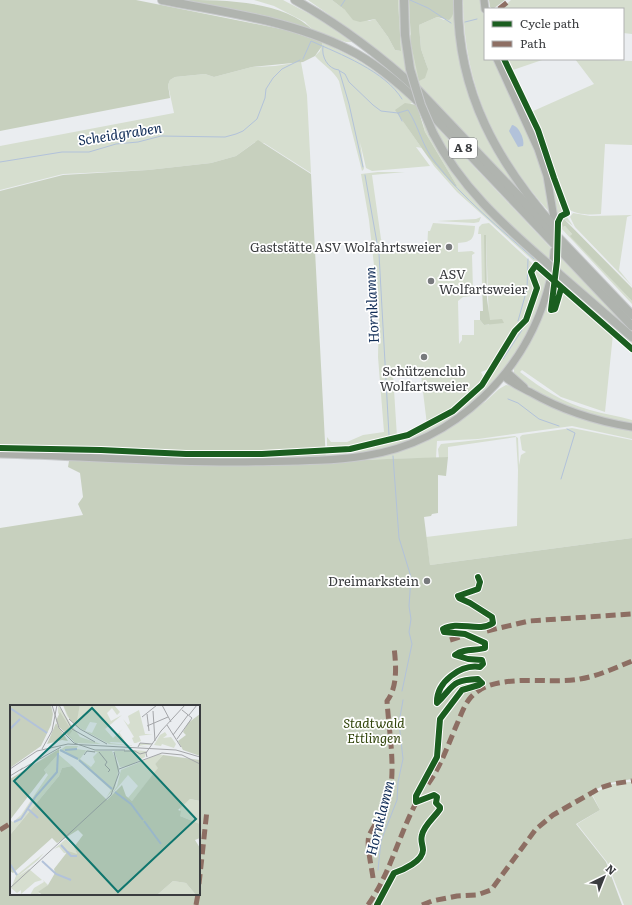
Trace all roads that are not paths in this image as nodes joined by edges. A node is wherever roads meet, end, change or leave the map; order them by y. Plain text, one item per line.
1 (162, 0) edge
2 (295, 0) edge
3 (404, 0) edge
4 (458, 0) edge
5 (497, 60) edge
6 (554, 218) dead end
7 (554, 251) dead end
8 (578, 258) junction
9 (550, 262) junction
10 (552, 276) junction
11 (632, 315) edge
12 (632, 326) edge
13 (632, 337) edge
14 (505, 374) junction
15 (511, 383) junction
16 (494, 388) junction
17 (528, 391) junction
18 (632, 427) edge
19 (0, 454) edge

1 - 12 highway, A 8
2 - 8 highway, A 8
3 - 9 highway, A 8, bridge
4 - 8 highway, A 8
5 - 6 main road
7 - 9 main road
8 - 11 highway, A 8
9 - 10 highway, A 8, bridge
10 - 13 highway, A 8
10 - 14 main road
14 - 15 main road
14 - 16 main road
14 - 17 main road
15 - 16 main road
15 - 17 main road
16 - 19 main road
17 - 18 main road

